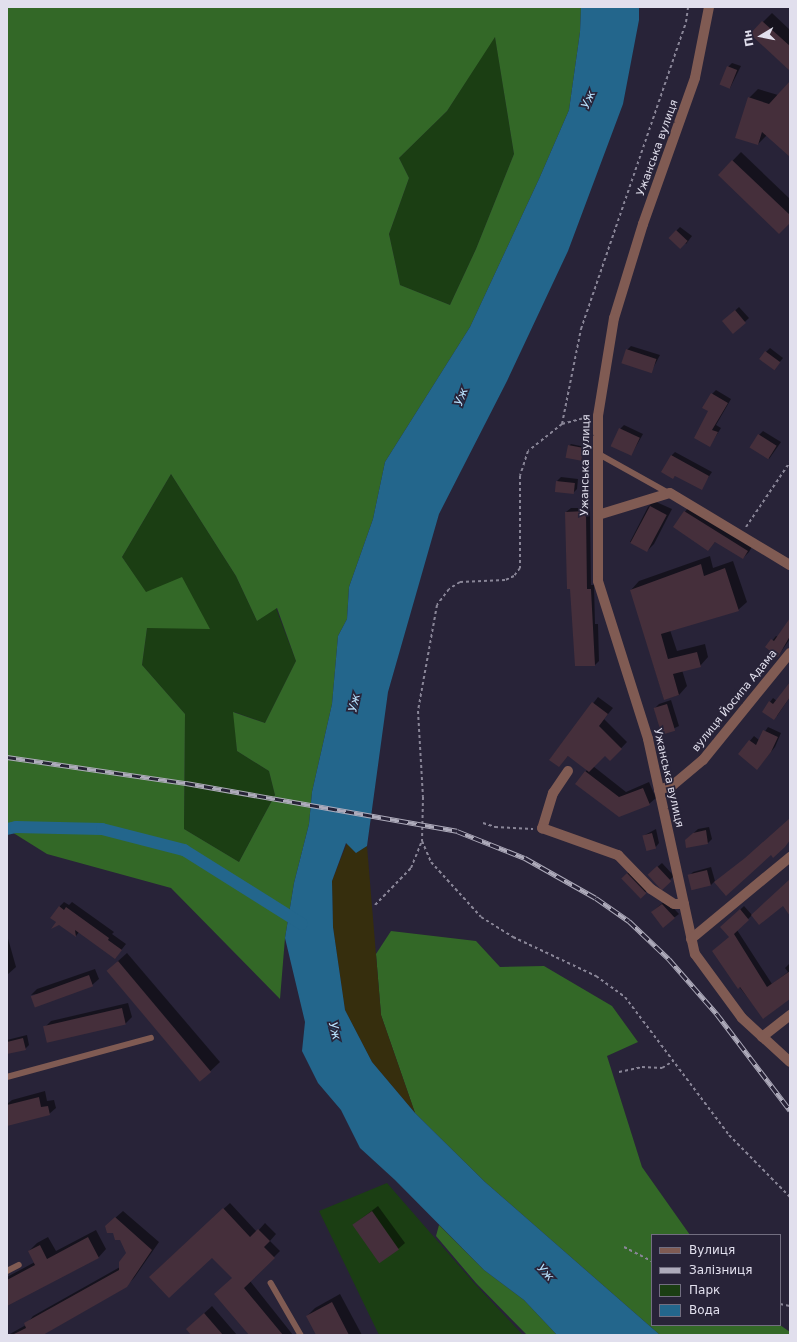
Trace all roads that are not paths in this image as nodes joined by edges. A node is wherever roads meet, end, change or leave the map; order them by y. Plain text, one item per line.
1 (709, 7) edge
2 (597, 453) junction
3 (670, 493) junction
4 (598, 515) junction
5 (790, 565) edge
6 (790, 653) edge
7 (568, 771) dead end
8 (659, 790) junction
9 (790, 857) edge
10 (684, 904) junction
11 (691, 939) junction
12 (790, 1015) edge
13 (762, 1037) junction
14 (151, 1038) dead end
15 (790, 1062) edge
16 (7, 1077) edge
17 (19, 1265) dead end
18 (7, 1271) edge
19 (271, 1283) dead end
20 (301, 1335) edge

1 - 2 street, Ужанська вулиця
2 - 3 lane
2 - 4 street, Ужанська вулиця
3 - 4 street
3 - 5 street
4 - 8 street, Ужанська вулиця
6 - 8 street, вулиця Йосипа Адама
7 - 10 street
8 - 10 street, Ужанська вулиця
9 - 11 street
10 - 11 street, Ужанська вулиця
11 - 13 street, Ужанська вулиця
12 - 13 street
13 - 15 street, Ужанська вулиця
14 - 16 lane
17 - 18 lane
19 - 20 lane

